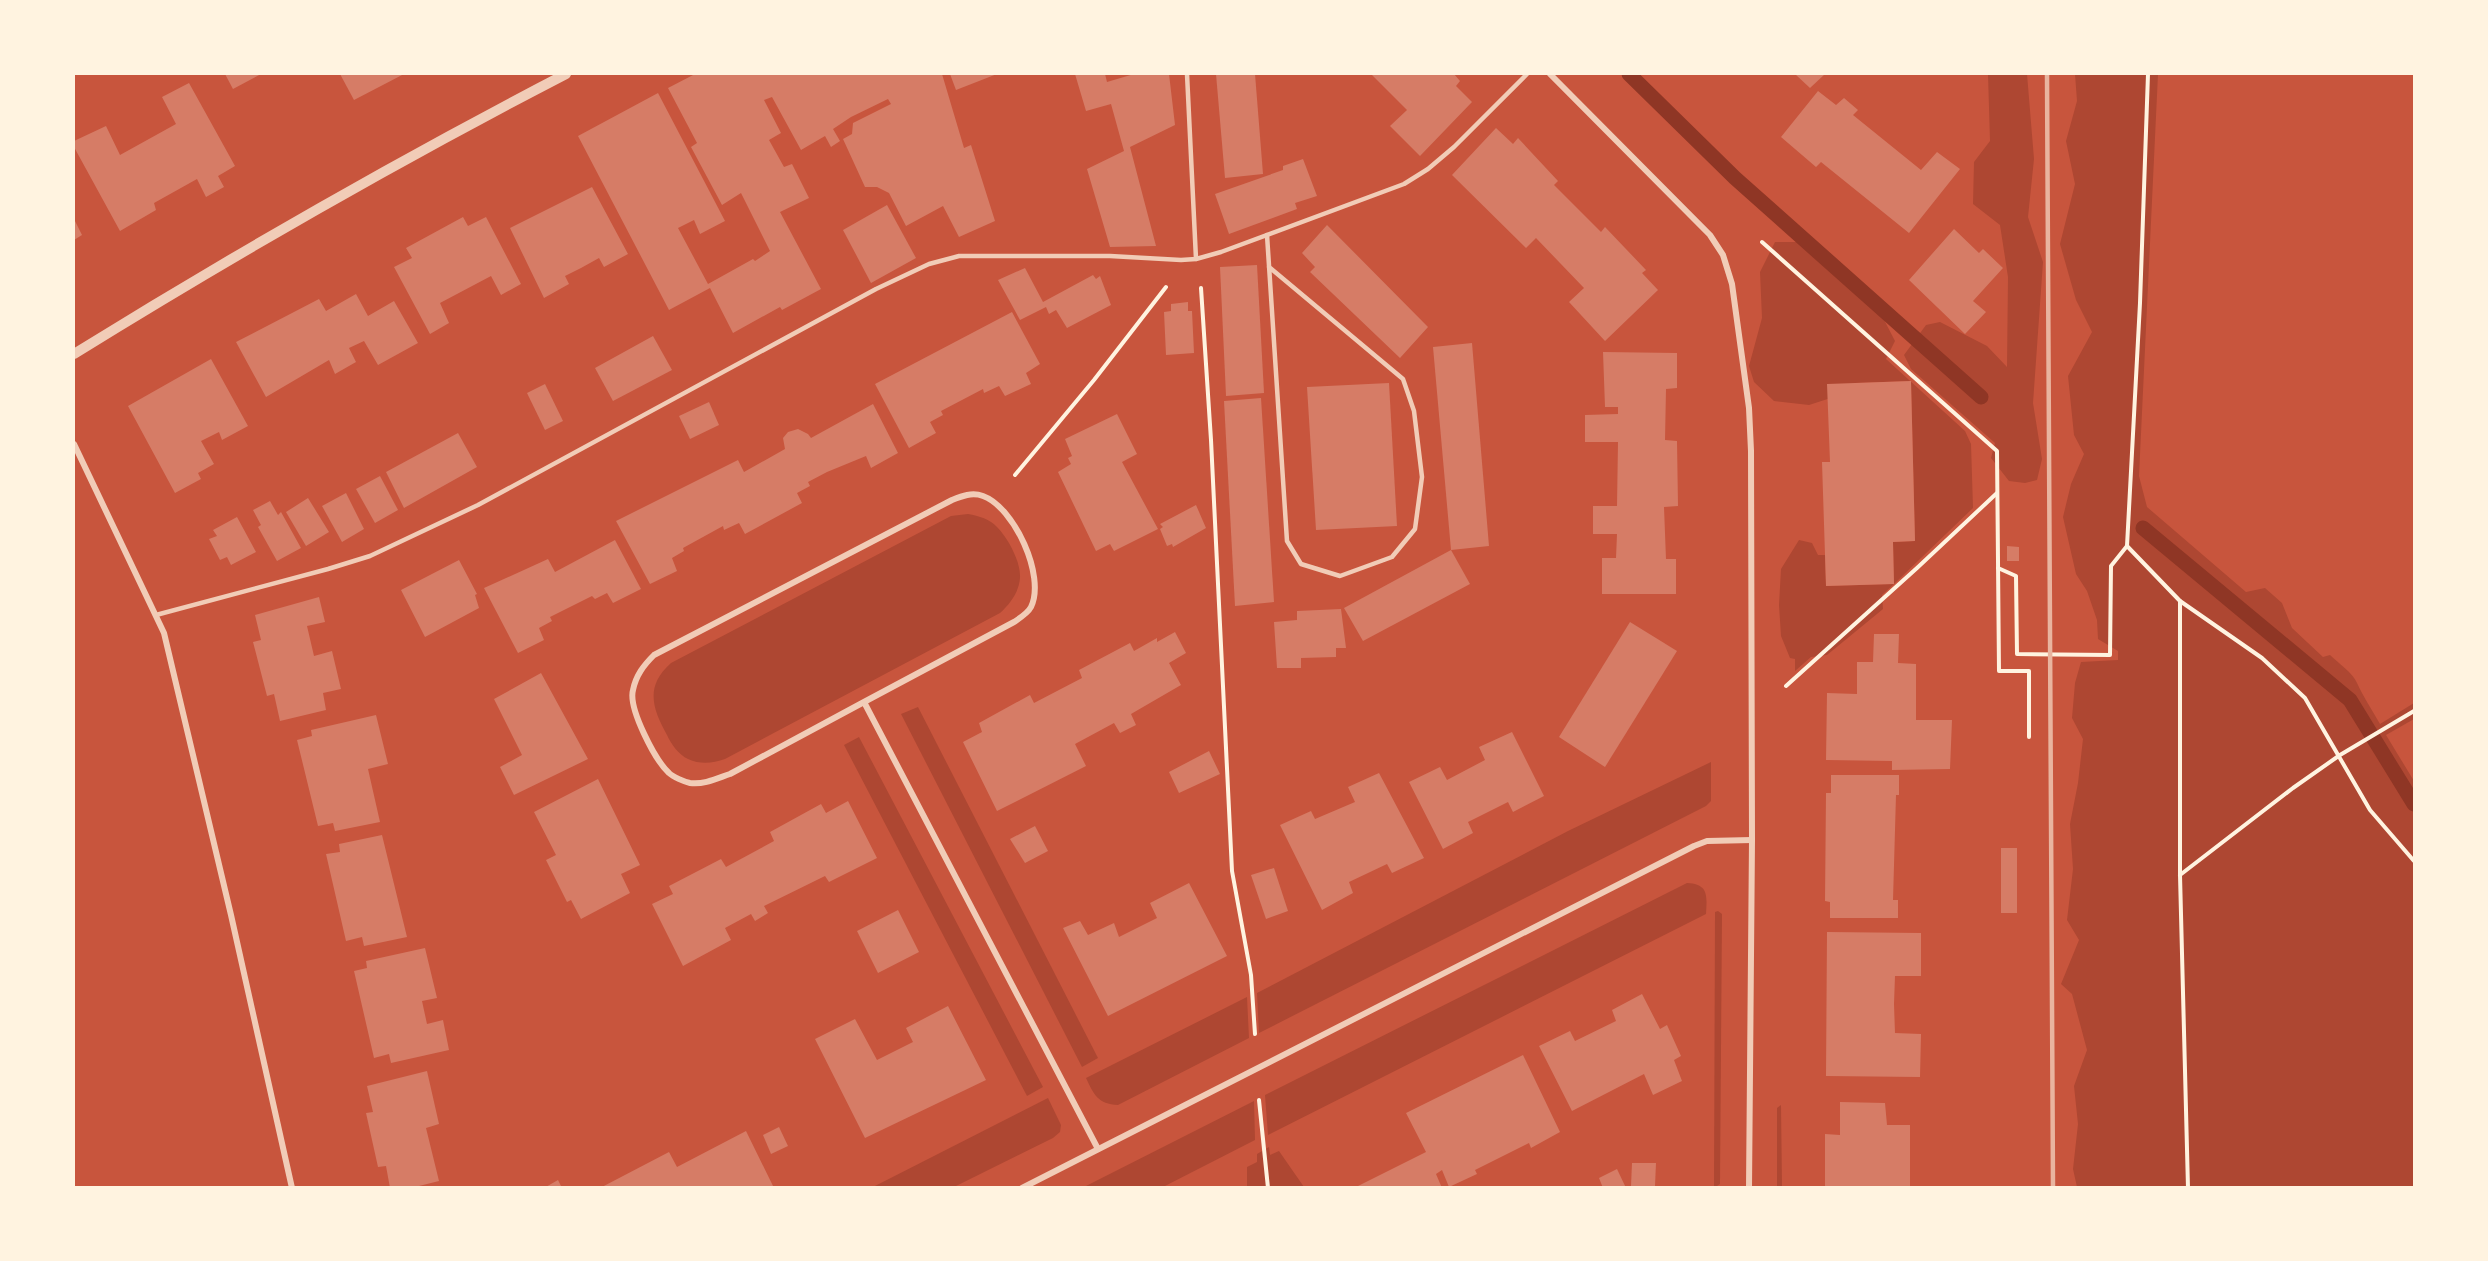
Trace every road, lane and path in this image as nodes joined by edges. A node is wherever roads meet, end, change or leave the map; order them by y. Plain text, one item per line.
1 (566, 74) edge
2 (1187, 74) edge
3 (1527, 74) edge
4 (1550, 74) edge
5 (2148, 74) edge
6 (1267, 235) junction
7 (1762, 242) dead end
8 (1196, 259) junction
9 (1181, 260) junction
10 (1269, 267) junction
11 (74, 354) edge
12 (74, 444) edge
13 (1015, 475) dead end
14 (1997, 492) junction
15 (2127, 546) junction
16 (1998, 568) junction
17 (2180, 601) junction
18 (156, 615) junction
19 (1786, 686) dead end
20 (864, 702) junction
21 (2415, 711) edge
22 (2029, 736) dead end
23 (2340, 755) junction
24 (1752, 840) junction
25 (2415, 861) edge
26 (2180, 875) junction
27 (1255, 1034) dead end
28 (1259, 1096) dead end
29 (1098, 1149) junction
30 (292, 1188) edge
31 (1022, 1188) edge
32 (1268, 1188) edge
33 (1749, 1188) edge
34 (2188, 1188) edge

1 - 11 street
2 - 8 lane
3 - 6 lane
4 - 24 street
5 - 15 path
6 - 8 lane
6 - 10 lane
7 - 14 path
8 - 9 lane
8 - 27 path
9 - 13 path
9 - 18 lane
10 - 10 lane
12 - 18 street
14 - 16 path
14 - 19 path
15 - 16 path
15 - 17 path
16 - 22 path
17 - 23 path
17 - 26 path
18 - 30 street
20 - 20 street
20 - 29 street
21 - 23 path
23 - 25 path
23 - 26 path
24 - 29 street
24 - 33 street
26 - 34 path
28 - 32 path
29 - 31 street

